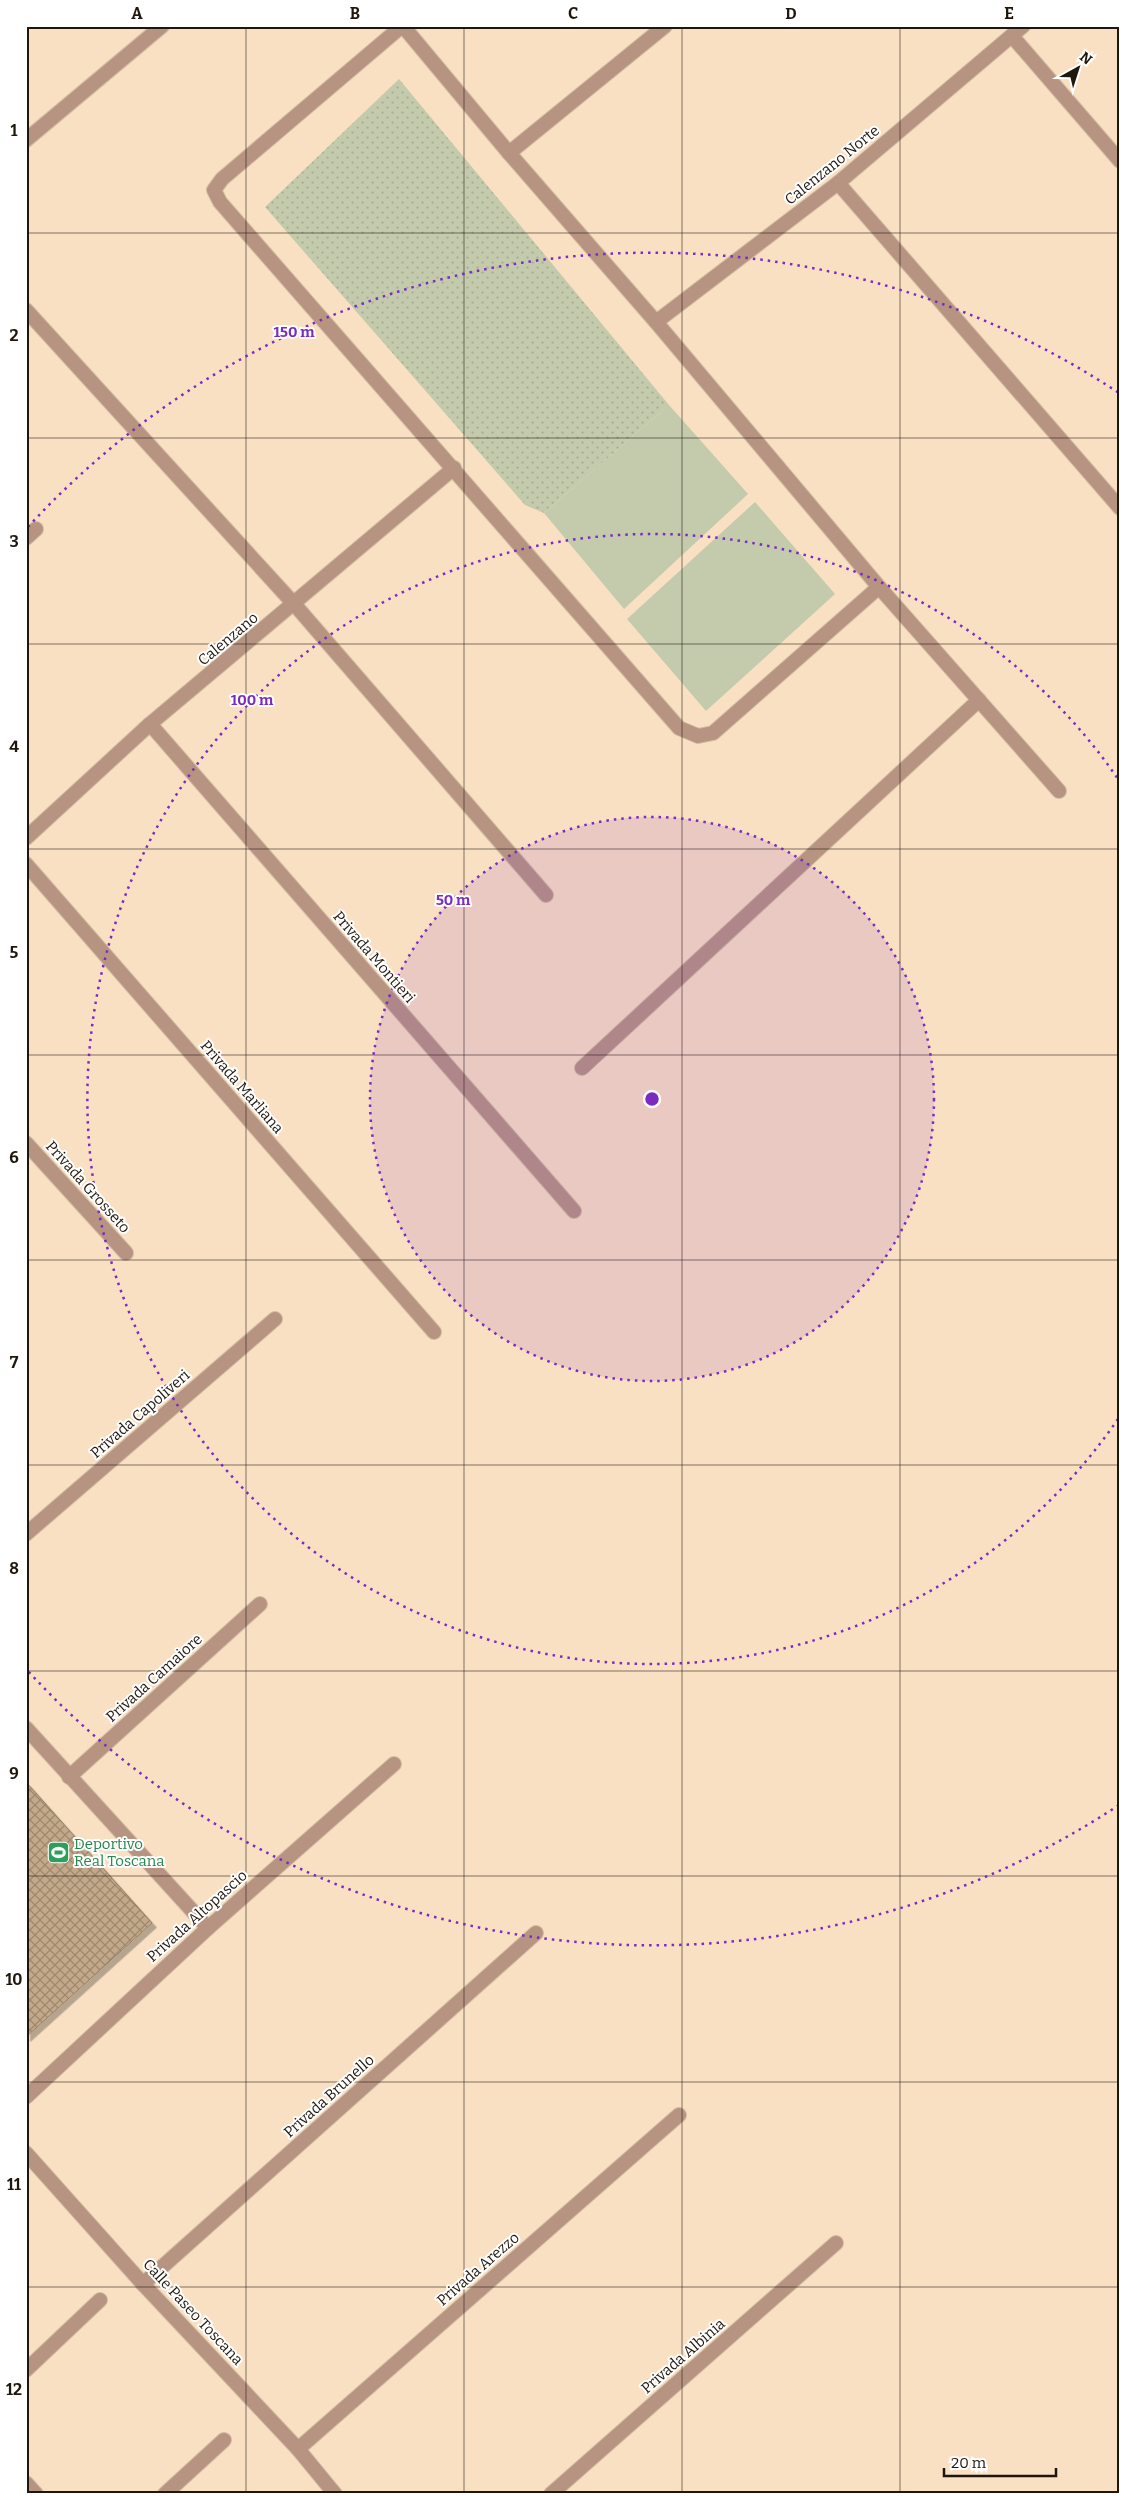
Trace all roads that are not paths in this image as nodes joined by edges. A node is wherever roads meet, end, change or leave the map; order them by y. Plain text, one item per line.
1 (162, 26) edge
2 (403, 26) edge
3 (665, 26) edge
4 (1024, 26) edge
5 (1012, 36) junction
6 (26, 140) edge
7 (509, 153) junction
8 (1120, 161) edge
9 (838, 183) junction
10 (26, 310) edge
11 (656, 322) junction
12 (454, 468) junction
13 (1120, 508) edge
14 (879, 587) junction
15 (295, 604) junction
16 (979, 700) junction
17 (150, 724) junction
18 (1059, 791) dead end
19 (26, 838) edge
20 (26, 864) edge
21 (546, 894) dead end
22 (582, 1068) dead end
23 (26, 1143) edge
24 (574, 1211) dead end
25 (126, 1252) dead end
26 (275, 1319) dead end
27 (434, 1332) dead end
28 (26, 1534) edge
29 (260, 1604) dead end
30 (26, 1728) edge
31 (394, 1764) dead end
32 (70, 1777) junction
33 (208, 1928) junction
34 (536, 1933) dead end
35 (26, 2097) edge
36 (679, 2115) dead end
37 (26, 2153) edge
38 (836, 2243) dead end
39 (143, 2284) junction
40 (100, 2300) dead end
41 (26, 2370) edge
42 (224, 2440) dead end
43 (298, 2448) junction
44 (26, 2483) edge
45 (558, 2491) edge
46 (36, 2494) edge
47 (165, 2494) edge
48 (335, 2494) edge

1 - 6 street
2 - 7 street
2 - 12 street
3 - 7 street
4 - 5 street, Calenzano Norte
5 - 8 street
5 - 9 street, Calenzano Norte
7 - 11 street
9 - 11 street, Calenzano Norte
9 - 13 street
10 - 15 street
11 - 14 street
12 - 14 street
12 - 15 street, Calenzano
14 - 16 street
15 - 17 street, Calenzano
15 - 21 street
16 - 18 street
16 - 22 street
17 - 19 street, Calenzano
17 - 24 street, Privada Montieri
20 - 27 street, Privada Marliana
23 - 25 street, Privada Grosseto
26 - 28 street, Privada Capoliveri
29 - 32 street, Privada Camaiore
30 - 32 street
31 - 33 street, Privada Altopascio
32 - 33 street
33 - 35 street, Privada Altopascio
34 - 39 street, Privada Brunello
36 - 43 street, Privada Arezzo
37 - 39 street, Calle Paseo Toscana
38 - 45 street, Privada Albinia
39 - 43 street, Calle Paseo Toscana
40 - 41 street
42 - 47 street
43 - 48 street, Calle Paseo Toscana
44 - 46 street

